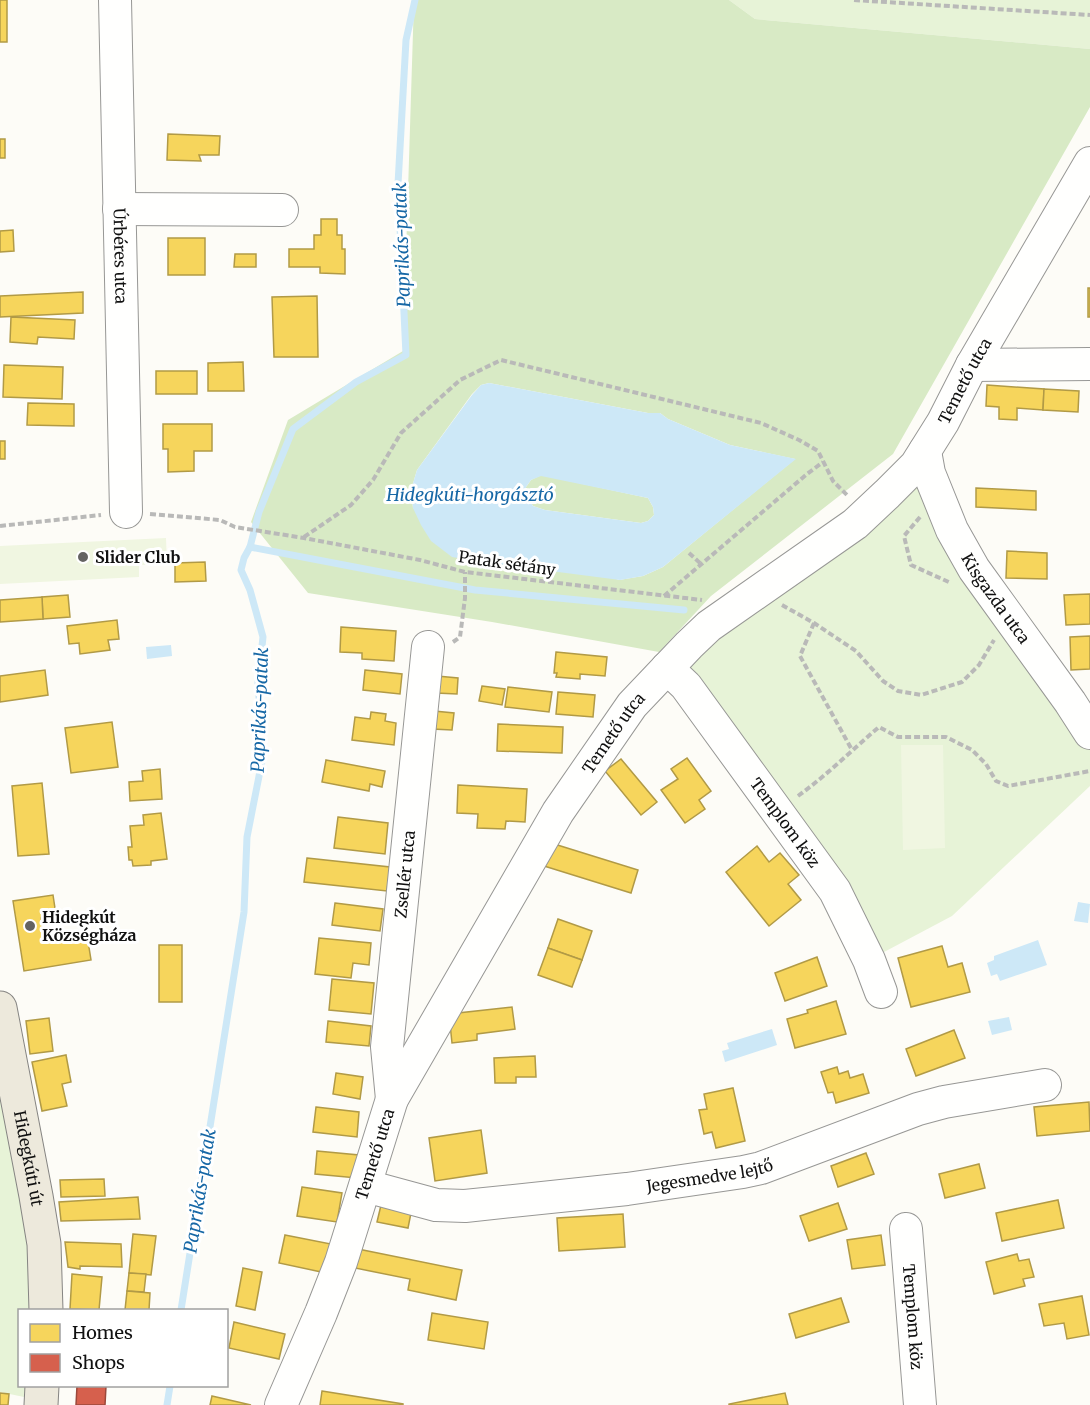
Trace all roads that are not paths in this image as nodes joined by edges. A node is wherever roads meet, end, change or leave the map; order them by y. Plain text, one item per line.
1 (115, 0) edge
2 (1090, 163) edge
3 (119, 209) junction
4 (282, 210) dead end
5 (1090, 364) edge
6 (972, 365) junction
7 (926, 451) junction
8 (126, 512) dead end
9 (428, 647) road end
10 (667, 668) junction
11 (1090, 733) edge
12 (881, 992) dead end
13 (0, 1008) edge
14 (1045, 1085) dead end
15 (392, 1099) junction
16 (366, 1186) junction
17 (906, 1229) dead end
18 (46, 1309) edge
19 (42, 1387) edge
20 (41, 1405) edge
21 (281, 1405) edge
22 (920, 1405) edge

1 - 3 street, Úrbéres utca
2 - 6 street, Temető utca
3 - 4 street
3 - 8 street, Úrbéres utca
5 - 6 street
6 - 7 street, Temető utca
7 - 10 street, Temető utca
7 - 11 street, Kisgazda utca
9 - 15 street, Zsellér utca
10 - 12 street, Templom köz
10 - 15 street, Temető utca
13 - 18 main road, Hidegkúti út
14 - 16 street, Jegesmedve lejtő
15 - 16 street, Temető utca
16 - 21 street, Temető utca
17 - 22 street, Templom köz
19 - 20 main road

